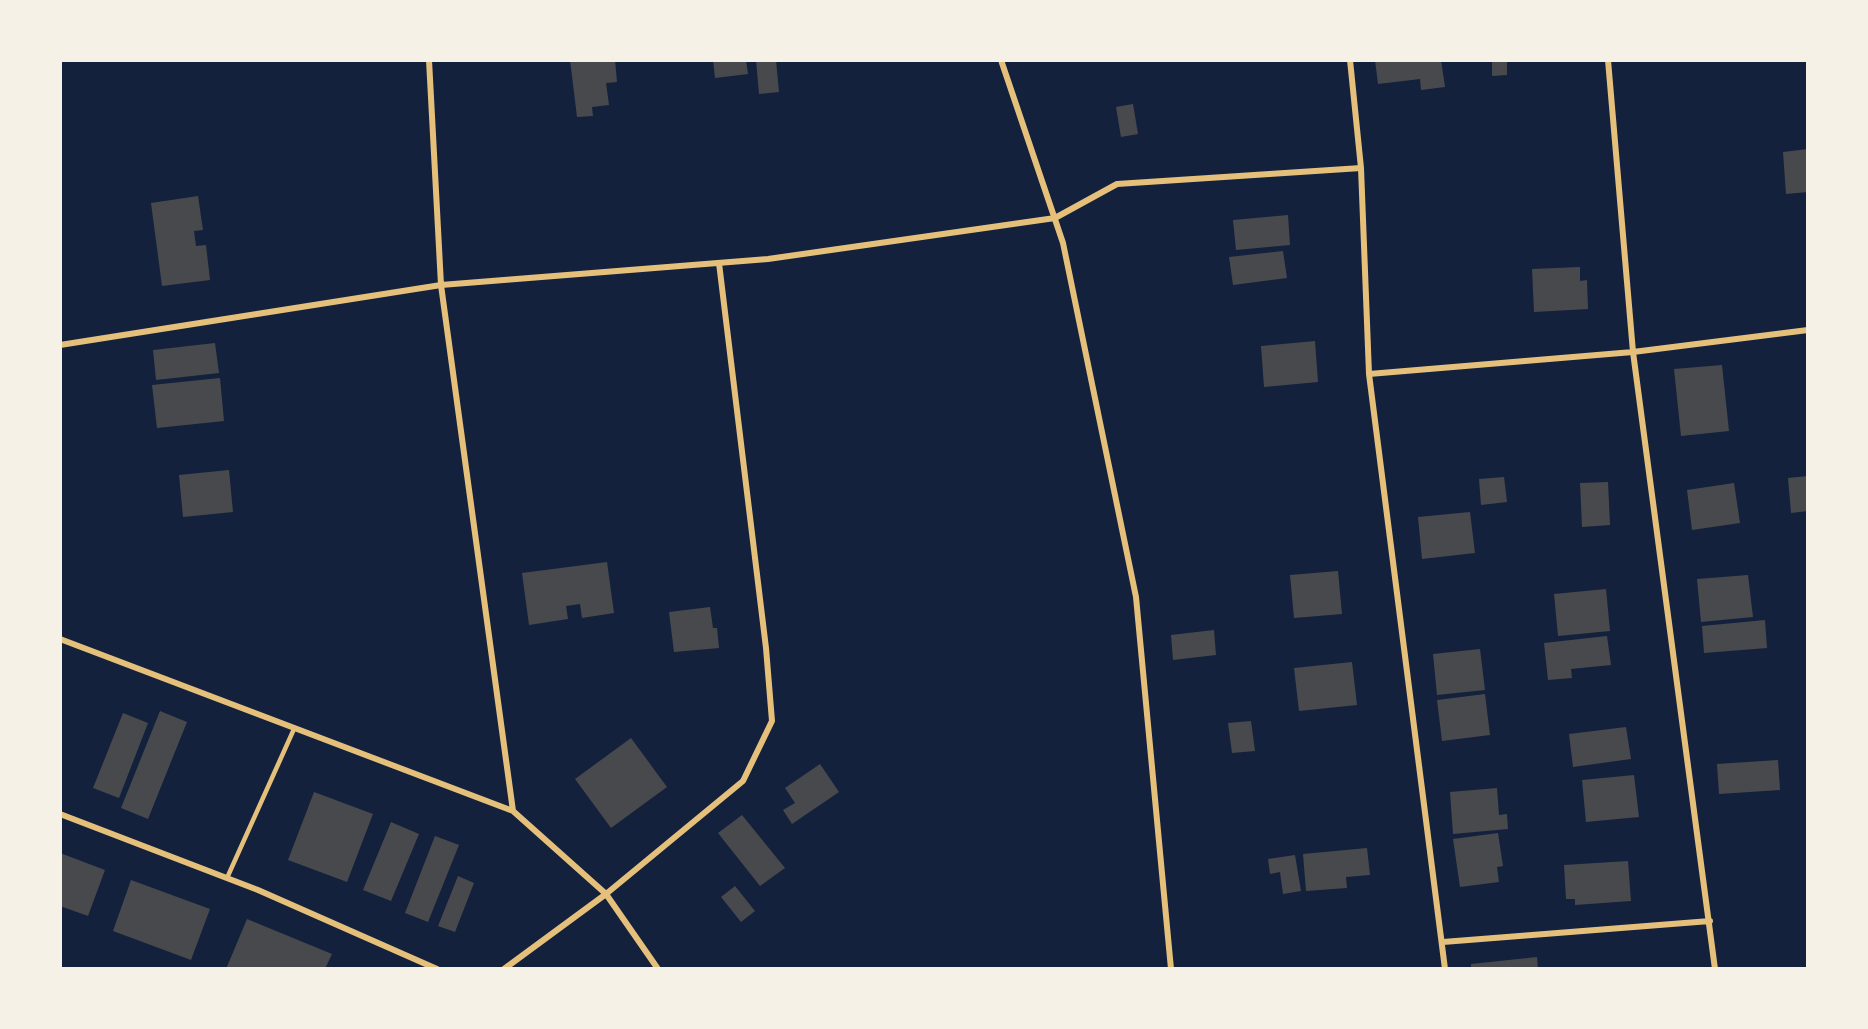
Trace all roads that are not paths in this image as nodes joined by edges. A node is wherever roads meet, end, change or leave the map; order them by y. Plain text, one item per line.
1 (429, 60) edge
2 (1000, 60) edge
3 (1350, 60) edge
4 (1608, 60) edge
5 (1362, 168) junction
6 (1055, 218) junction
7 (719, 263) junction
8 (441, 285) junction
9 (1808, 330) edge
10 (60, 345) edge
11 (1633, 352) junction
12 (1370, 374) junction
13 (60, 639) edge
14 (294, 729) junction
15 (513, 811) junction
16 (60, 814) edge
17 (227, 878) junction
18 (606, 894) junction
19 (1710, 921) junction
20 (1443, 942) junction
21 (437, 969) edge
22 (504, 969) edge
23 (658, 969) edge
24 (1171, 969) edge
25 (1445, 969) edge
26 (1715, 969) edge

1 - 8 street
2 - 6 street
3 - 5 street
4 - 11 street
5 - 6 street
5 - 12 street
6 - 7 street
6 - 24 street
7 - 8 street
7 - 18 street
8 - 10 street
8 - 15 street
9 - 11 street
11 - 12 street
11 - 19 street
12 - 20 street
13 - 14 street
14 - 15 street
14 - 17 lane
15 - 18 street
16 - 17 street
17 - 21 street
18 - 22 street
18 - 23 street
19 - 20 street
19 - 26 street
20 - 25 street

